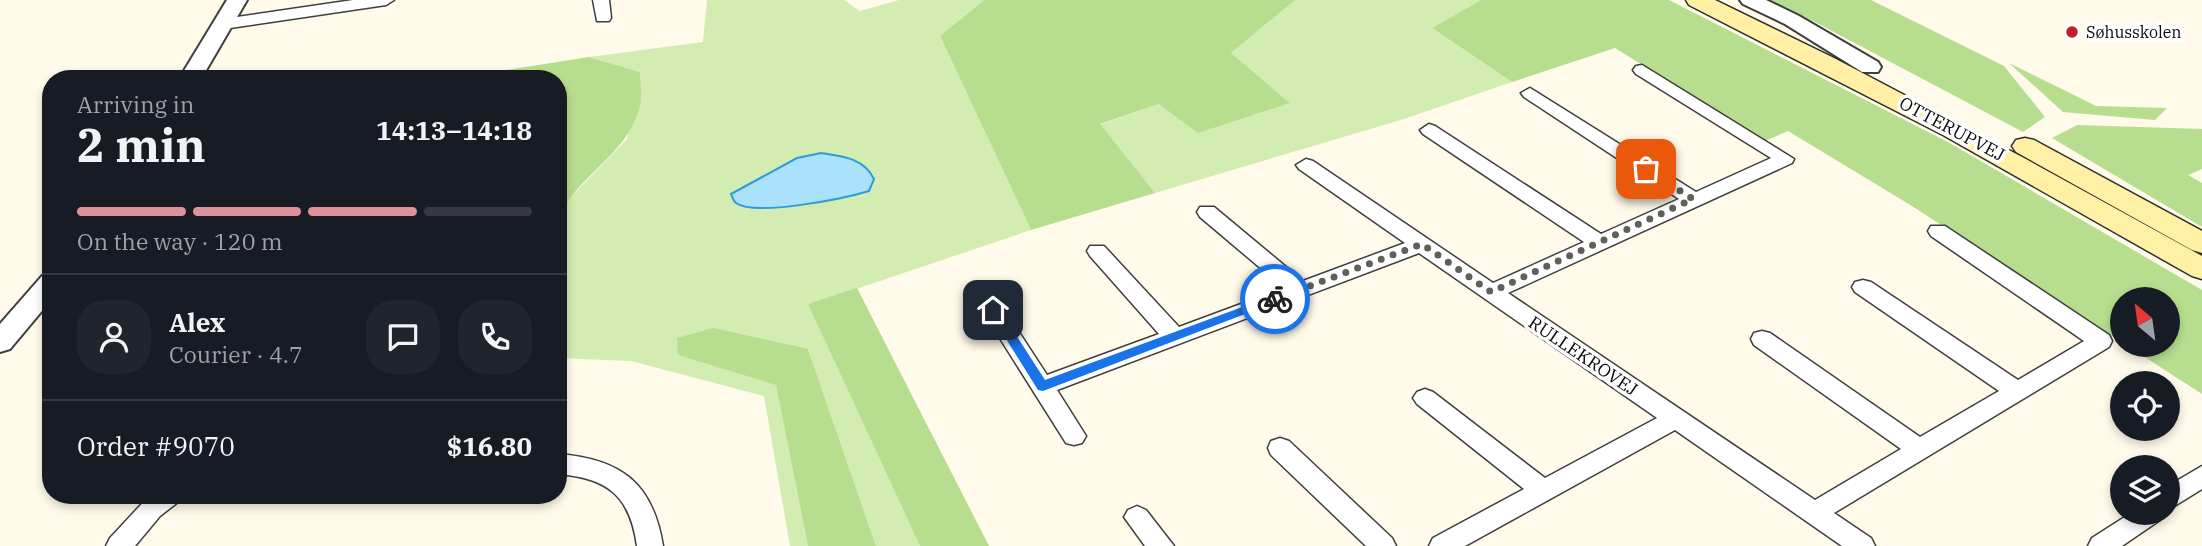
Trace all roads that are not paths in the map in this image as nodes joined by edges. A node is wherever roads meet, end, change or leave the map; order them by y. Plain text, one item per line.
1 (237, 0) edge
2 (386, 0) edge
3 (601, 0) edge
4 (1697, 0) edge
5 (1735, 0) edge
6 (1750, 0) edge
7 (603, 18) dead end
8 (223, 24) junction
9 (1870, 67) junction
10 (195, 70) edge
11 (1642, 70) dead end
12 (1530, 93) dead end
13 (1429, 130) dead end
14 (1306, 165) dead end
15 (1693, 199) junction
16 (1207, 212) dead end
17 (1938, 231) dead end
18 (1598, 242) junction
19 (2202, 243) edge
20 (1422, 244) junction
21 (1097, 251) dead end
22 (2202, 269) edge
23 (1863, 287) dead end
24 (1299, 289) junction
25 (981, 291) dead end
26 (1491, 292) junction
27 (42, 293) edge
28 (1175, 337) junction
29 (1762, 339) dead end
30 (0, 342) edge
31 (1043, 386) junction
32 (2017, 391) junction
33 (1425, 398) dead end
34 (1676, 419) junction
35 (1074, 436) dead end
36 (1280, 448) dead end
37 (1919, 449) junction
38 (567, 464) edge
39 (2202, 475) edge
40 (2180, 491) edge
41 (1545, 492) junction
42 (157, 504) edge
43 (1814, 513) junction
44 (1137, 517) dead end
45 (2133, 525) edge
46 (119, 546) edge
47 (649, 546) edge
48 (1161, 546) edge
49 (1382, 546) edge
50 (1442, 546) edge
51 (1862, 546) edge
52 (2101, 546) edge

1 - 8 street
2 - 8 street
3 - 7 street
4 - 22 main road, OTTERUPVEJ
5 - 9 main road, OTTERUPVEJ
6 - 9 street
8 - 10 street
9 - 19 main road, OTTERUPVEJ
11 - 15 street
12 - 15 street
13 - 18 street
14 - 20 street, RULLEKROVEJ
15 - 18 street
16 - 24 street
17 - 32 street
18 - 26 street
20 - 24 street
20 - 26 street, RULLEKROVEJ
21 - 28 street
23 - 32 street
24 - 28 street
25 - 31 street
26 - 34 street, RULLEKROVEJ
27 - 30 street
28 - 31 street
29 - 37 street
31 - 35 street
32 - 37 street
33 - 41 street
34 - 41 street
34 - 43 street, RULLEKROVEJ
36 - 49 street
37 - 43 street
38 - 47 street
39 - 40 street
41 - 50 street
42 - 46 street
43 - 51 street, RULLEKROVEJ
44 - 48 street
45 - 52 street

